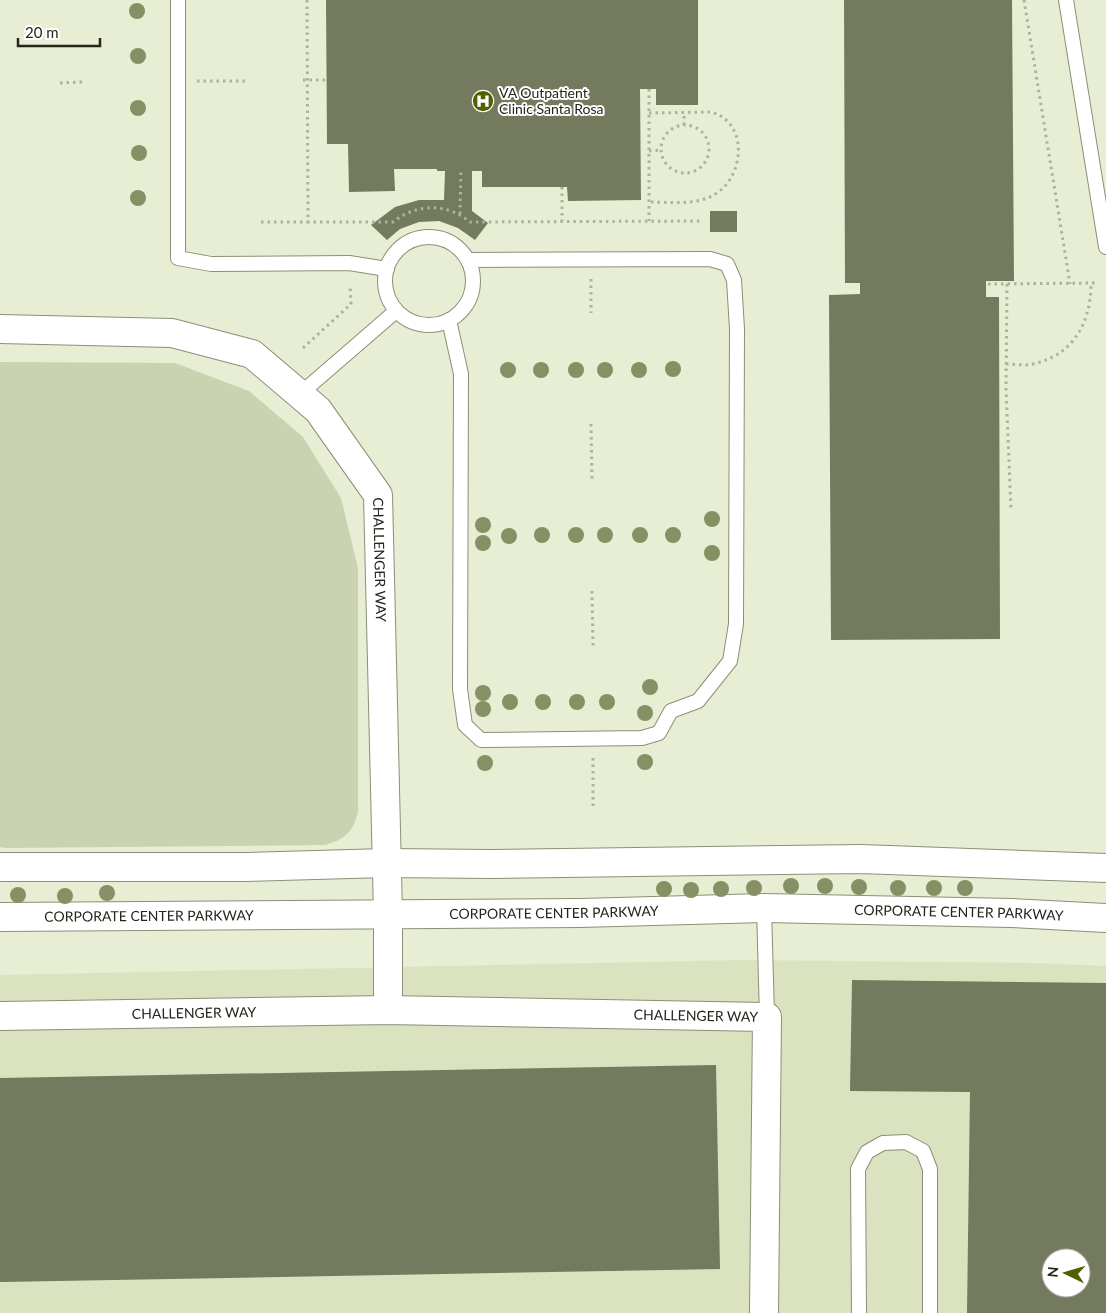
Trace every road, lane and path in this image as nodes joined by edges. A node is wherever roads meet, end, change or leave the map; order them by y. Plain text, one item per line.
1 (178, 0) edge
2 (307, 0) edge
3 (1024, 0) edge
4 (1066, 0) edge
5 (305, 80) junction
6 (326, 80) dead end
7 (194, 81) dead end
8 (248, 81) dead end
9 (60, 82) dead end
10 (82, 82) dead end
11 (649, 89) dead end
12 (684, 112) junction
13 (649, 113) junction
14 (684, 125) junction
15 (662, 150) junction
16 (649, 151) junction
17 (461, 171) dead end
18 (562, 187) dead end
19 (649, 202) junction
20 (460, 214) junction
21 (562, 221) junction
22 (649, 221) junction
23 (702, 221) dead end
24 (261, 222) dead end
25 (308, 222) junction
26 (349, 222) junction
27 (349, 227) dead end
28 (1106, 247) edge
29 (468, 260) junction
30 (387, 268) junction
31 (591, 279) dead end
32 (350, 282) dead end
33 (988, 284) dead end
34 (1007, 284) junction
35 (1070, 284) junction
36 (396, 311) junction
37 (591, 313) dead end
38 (449, 320) junction
39 (0, 329) edge
40 (303, 348) dead end
41 (1006, 364) junction
42 (300, 394) junction
43 (592, 424) dead end
44 (592, 479) dead end
45 (1011, 511) dead end
46 (592, 591) dead end
47 (592, 646) dead end
48 (593, 753) dead end
49 (593, 807) dead end
50 (386, 862) junction
51 (0, 867) edge
52 (1106, 868) edge
53 (764, 908) junction
54 (388, 914) junction
55 (0, 917) edge
56 (1106, 918) edge
57 (388, 1010) junction
58 (0, 1016) edge
59 (767, 1017) junction
60 (764, 1313) edge
61 (859, 1313) edge
62 (930, 1313) edge

1 - 30 lane
2 - 5 path
3 - 35 path
4 - 28 lane
5 - 6 path
5 - 25 path
7 - 8 path
9 - 10 path
11 - 13 path
12 - 13 path
12 - 14 path
12 - 19 path
13 - 16 path
14 - 15 path
14 - 15 path
15 - 16 path
16 - 19 path
17 - 20 path
18 - 21 path
19 - 22 path
20 - 21 path
20 - 26 path
21 - 22 path
22 - 23 path
24 - 25 path
25 - 26 path
26 - 27 path
29 - 30 lane
29 - 38 lane
29 - 38 lane
30 - 36 lane
31 - 37 path
32 - 40 path
33 - 34 path
34 - 35 path
34 - 41 path
35 - 41 path
36 - 38 lane
36 - 42 lane
39 - 42 street, CHALLENGER WAY
41 - 45 path
42 - 50 street, CHALLENGER WAY
43 - 44 path
46 - 47 path
48 - 49 path
50 - 51 street
50 - 52 street
50 - 54 street, CHALLENGER WAY
53 - 54 street, CORPORATE CENTER PARKWAY
53 - 56 street, CORPORATE CENTER PARKWAY
53 - 59 lane
54 - 55 street, CORPORATE CENTER PARKWAY
54 - 57 street, CHALLENGER WAY
57 - 58 street, CHALLENGER WAY
57 - 59 street, CHALLENGER WAY
59 - 60 street, CHALLENGER WAY
61 - 62 lane

